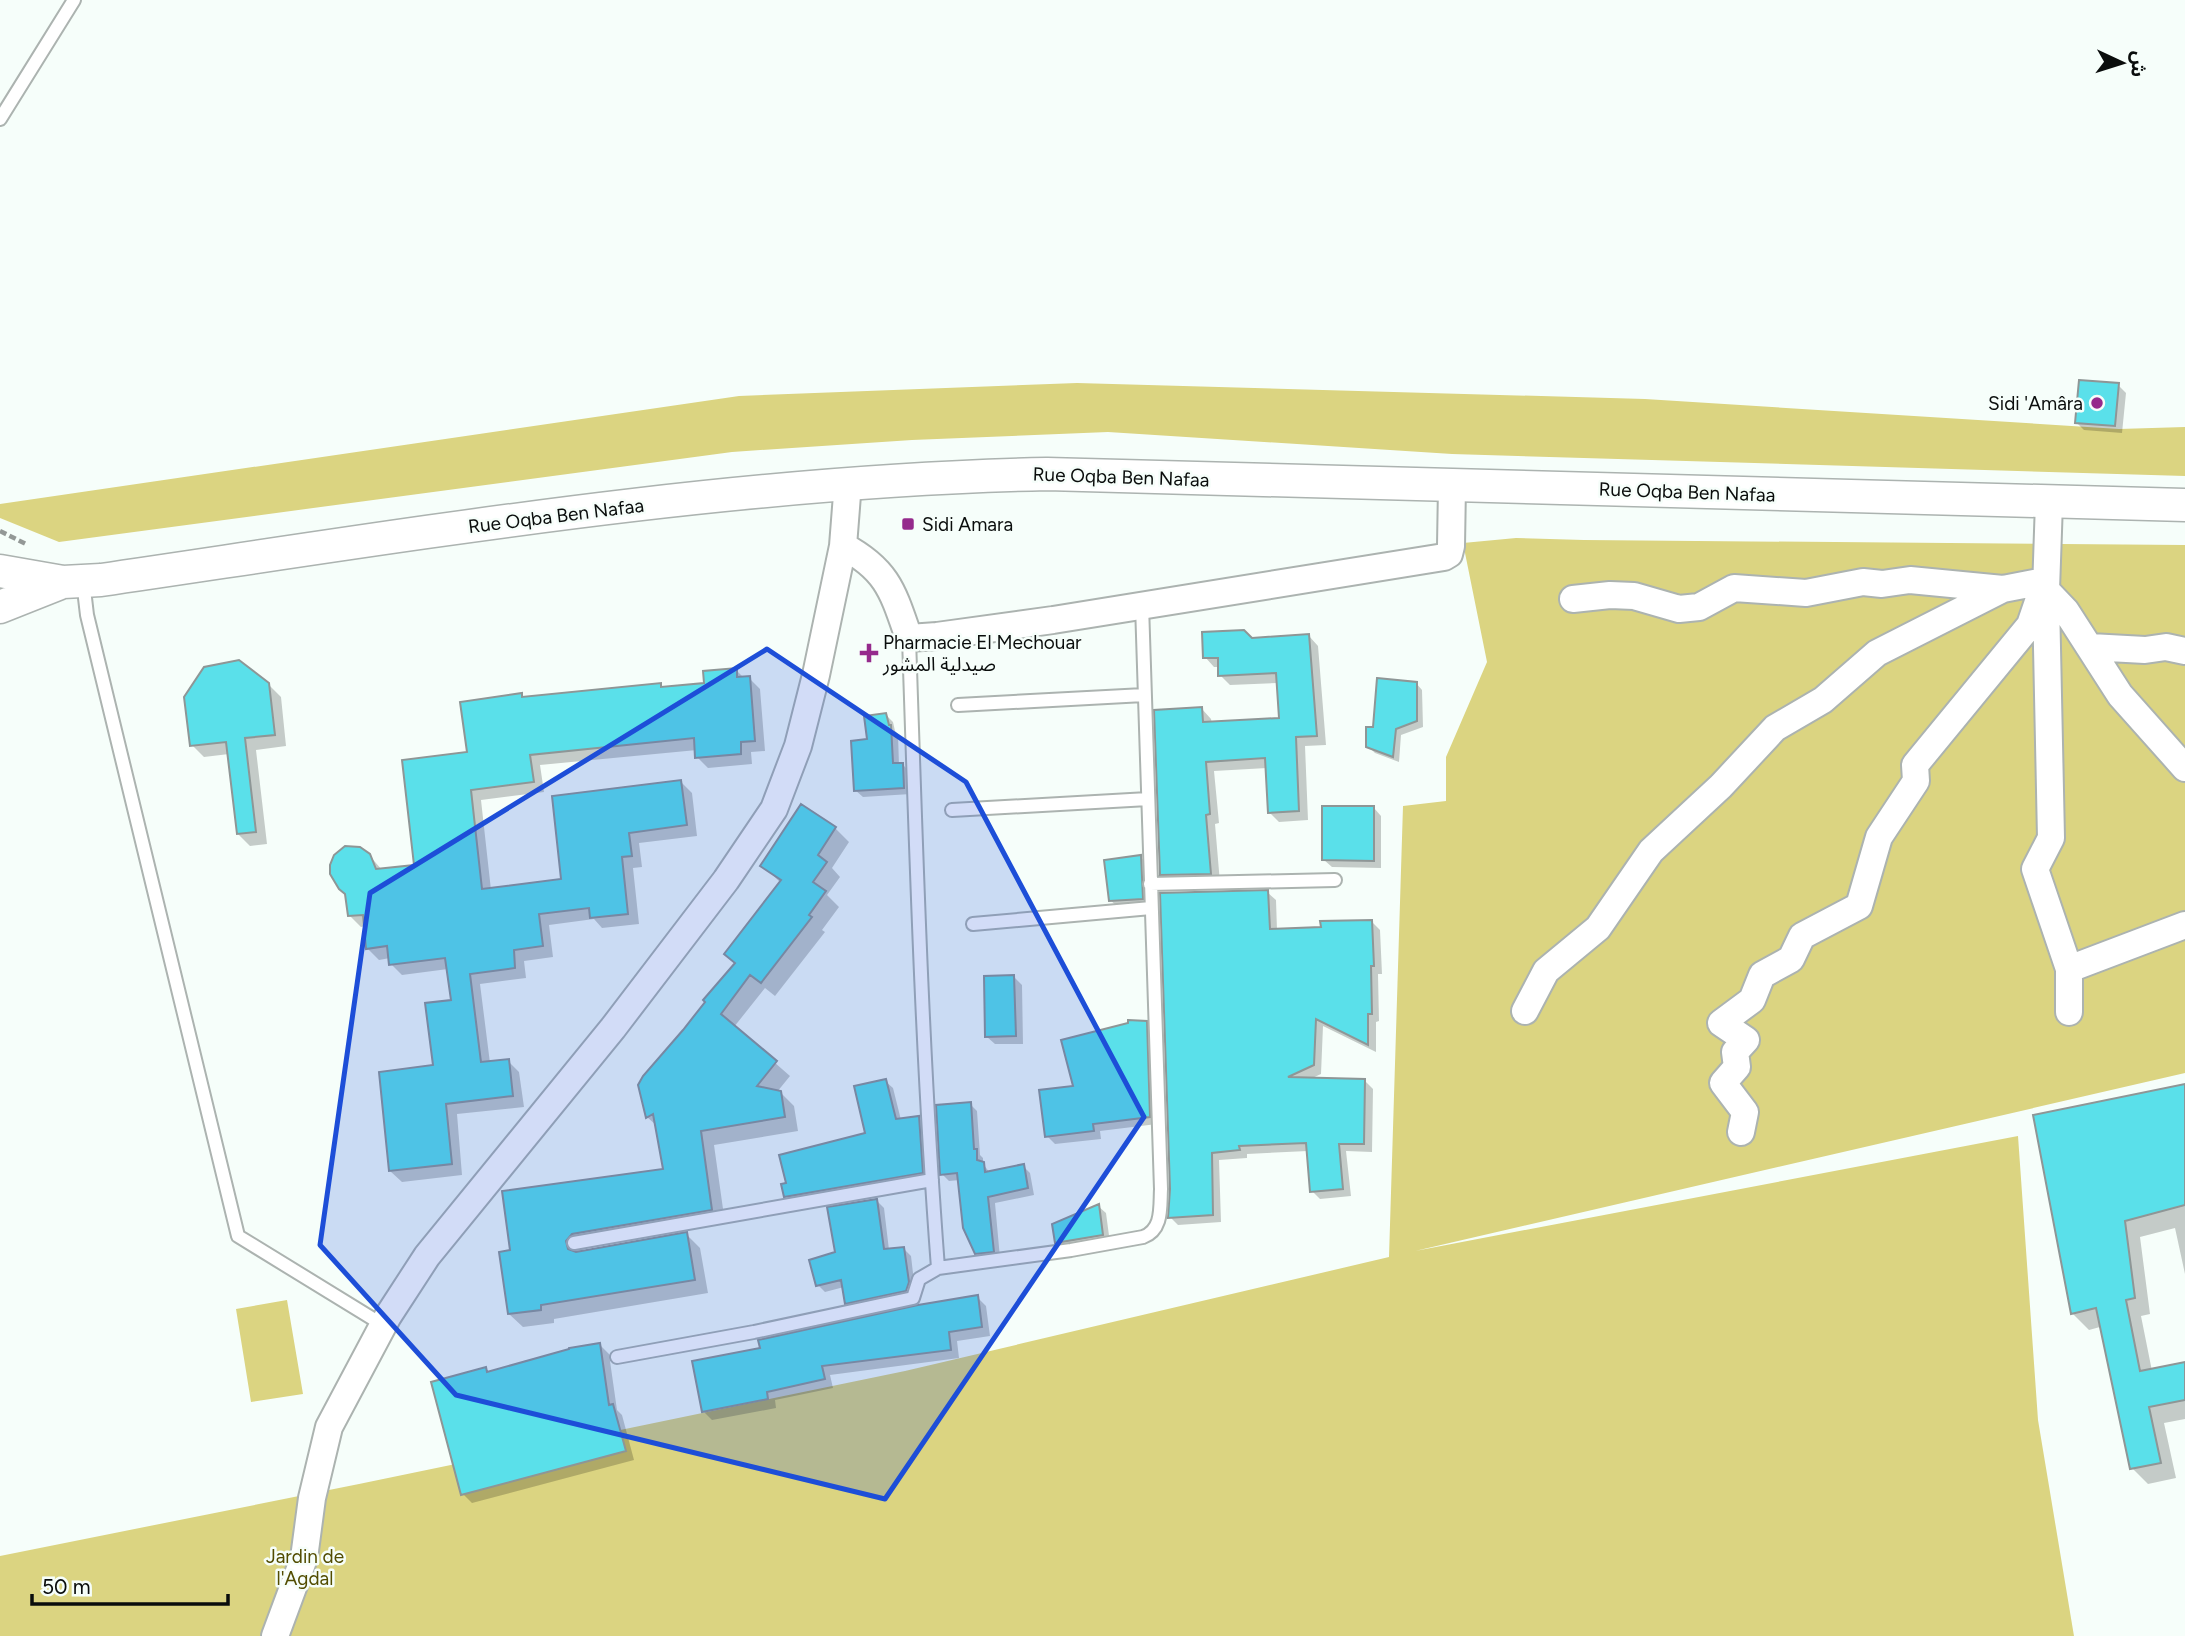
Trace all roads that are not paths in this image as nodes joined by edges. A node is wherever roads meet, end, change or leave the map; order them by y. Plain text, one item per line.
1 (74, 0) edge
2 (0, 119) edge
3 (848, 482) junction
4 (1452, 486) junction
5 (2049, 502) junction
6 (2185, 505) edge
7 (843, 546) junction
8 (0, 571) edge
9 (73, 582) junction
10 (2046, 585) junction
11 (2003, 589) junction
12 (1573, 599) dead end
13 (1142, 605) junction
14 (0, 607) edge
15 (909, 638) junction
16 (2090, 647) junction
17 (2185, 651) edge
18 (1144, 695) junction
19 (958, 705) dead end
20 (2185, 768) edge
21 (1148, 799) junction
22 (952, 810) dead end
23 (1335, 880) dead end
24 (1150, 884) junction
25 (1151, 908) junction
26 (973, 924) dead end
27 (2185, 925) edge
28 (2069, 969) junction
29 (1525, 1011) dead end
30 (2069, 1012) dead end
31 (1741, 1132) dead end
32 (932, 1180) junction
33 (573, 1243) dead end
34 (939, 1268) junction
35 (383, 1325) junction
36 (617, 1357) dead end
37 (275, 1636) edge

1 - 2 lane
3 - 4 street, Rue Oqba Ben Nafaa
3 - 7 street
3 - 9 street, Rue Oqba Ben Nafaa
4 - 5 street, Rue Oqba Ben Nafaa
4 - 13 street
5 - 6 street, Rue Oqba Ben Nafaa
5 - 10 street
7 - 15 street
7 - 35 street
8 - 9 street, Rue Oqba Ben Nafaa
9 - 14 street, Rue Oqba Ben Nafaa
9 - 35 lane
10 - 11 street
10 - 16 street
10 - 28 street
10 - 31 street
11 - 12 street
11 - 29 street
13 - 15 street
13 - 18 lane
15 - 32 lane
16 - 17 street
16 - 20 street
18 - 19 lane
18 - 21 lane
21 - 22 lane
21 - 24 lane
23 - 24 lane
24 - 25 lane
25 - 26 lane
25 - 34 lane
27 - 28 street
28 - 30 street
32 - 33 lane
32 - 34 lane
34 - 36 lane
35 - 37 street

